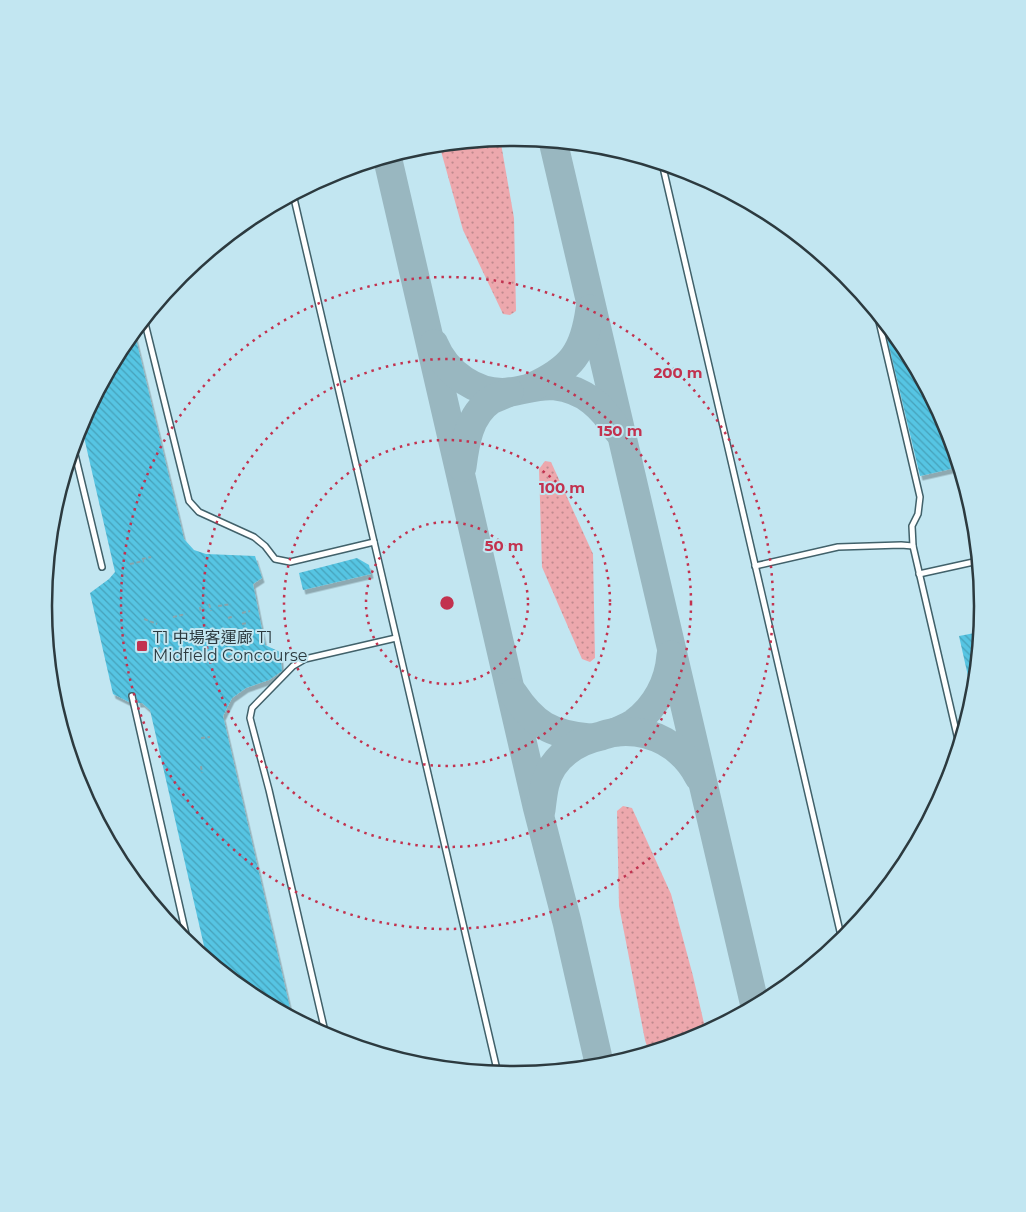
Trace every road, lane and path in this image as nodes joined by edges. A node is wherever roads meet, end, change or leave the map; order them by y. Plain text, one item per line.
1 (664, 171) edge
2 (295, 201) edge
3 (146, 329) edge
4 (881, 330) edge
5 (77, 458) edge
6 (374, 542) junction
7 (913, 546) junction
8 (151, 557) dead end
9 (972, 562) edge
10 (130, 564) dead end
11 (755, 566) junction
12 (102, 567) dead end
13 (919, 574) junction
14 (210, 604) dead end
15 (231, 604) dead end
16 (218, 606) dead end
17 (200, 607) dead end
18 (211, 611) dead end
19 (250, 611) dead end
20 (201, 613) dead end
21 (242, 613) dead end
22 (186, 614) dead end
23 (234, 616) dead end
24 (173, 618) dead end
25 (228, 618) dead end
26 (144, 619) dead end
27 (247, 623) dead end
28 (156, 624) dead end
29 (242, 624) dead end
30 (217, 636) dead end
31 (396, 638) junction
32 (218, 643) dead end
33 (160, 646) dead end
34 (188, 655) dead end
35 (234, 655) dead end
36 (154, 656) dead end
37 (182, 656) dead end
38 (222, 658) dead end
39 (132, 696) dead end
40 (956, 731) edge
41 (210, 737) dead end
42 (201, 738) dead end
43 (201, 766) dead end
44 (202, 773) dead end
45 (185, 930) edge
46 (840, 931) edge
47 (324, 1025) edge
48 (496, 1066) edge

1 - 11 lane
2 - 6 lane
3 - 6 lane
4 - 7 lane
5 - 12 lane
6 - 31 lane
7 - 11 lane
7 - 13 lane
8 - 10 path
9 - 13 lane
11 - 46 lane
13 - 40 lane
14 - 18 path
15 - 16 path
17 - 20 path
19 - 21 path
22 - 24 path
23 - 25 path
26 - 28 path
27 - 29 path
30 - 32 path
31 - 47 lane
31 - 48 lane
33 - 36 path
34 - 37 path
35 - 38 path
39 - 45 lane
41 - 42 path
43 - 44 path

